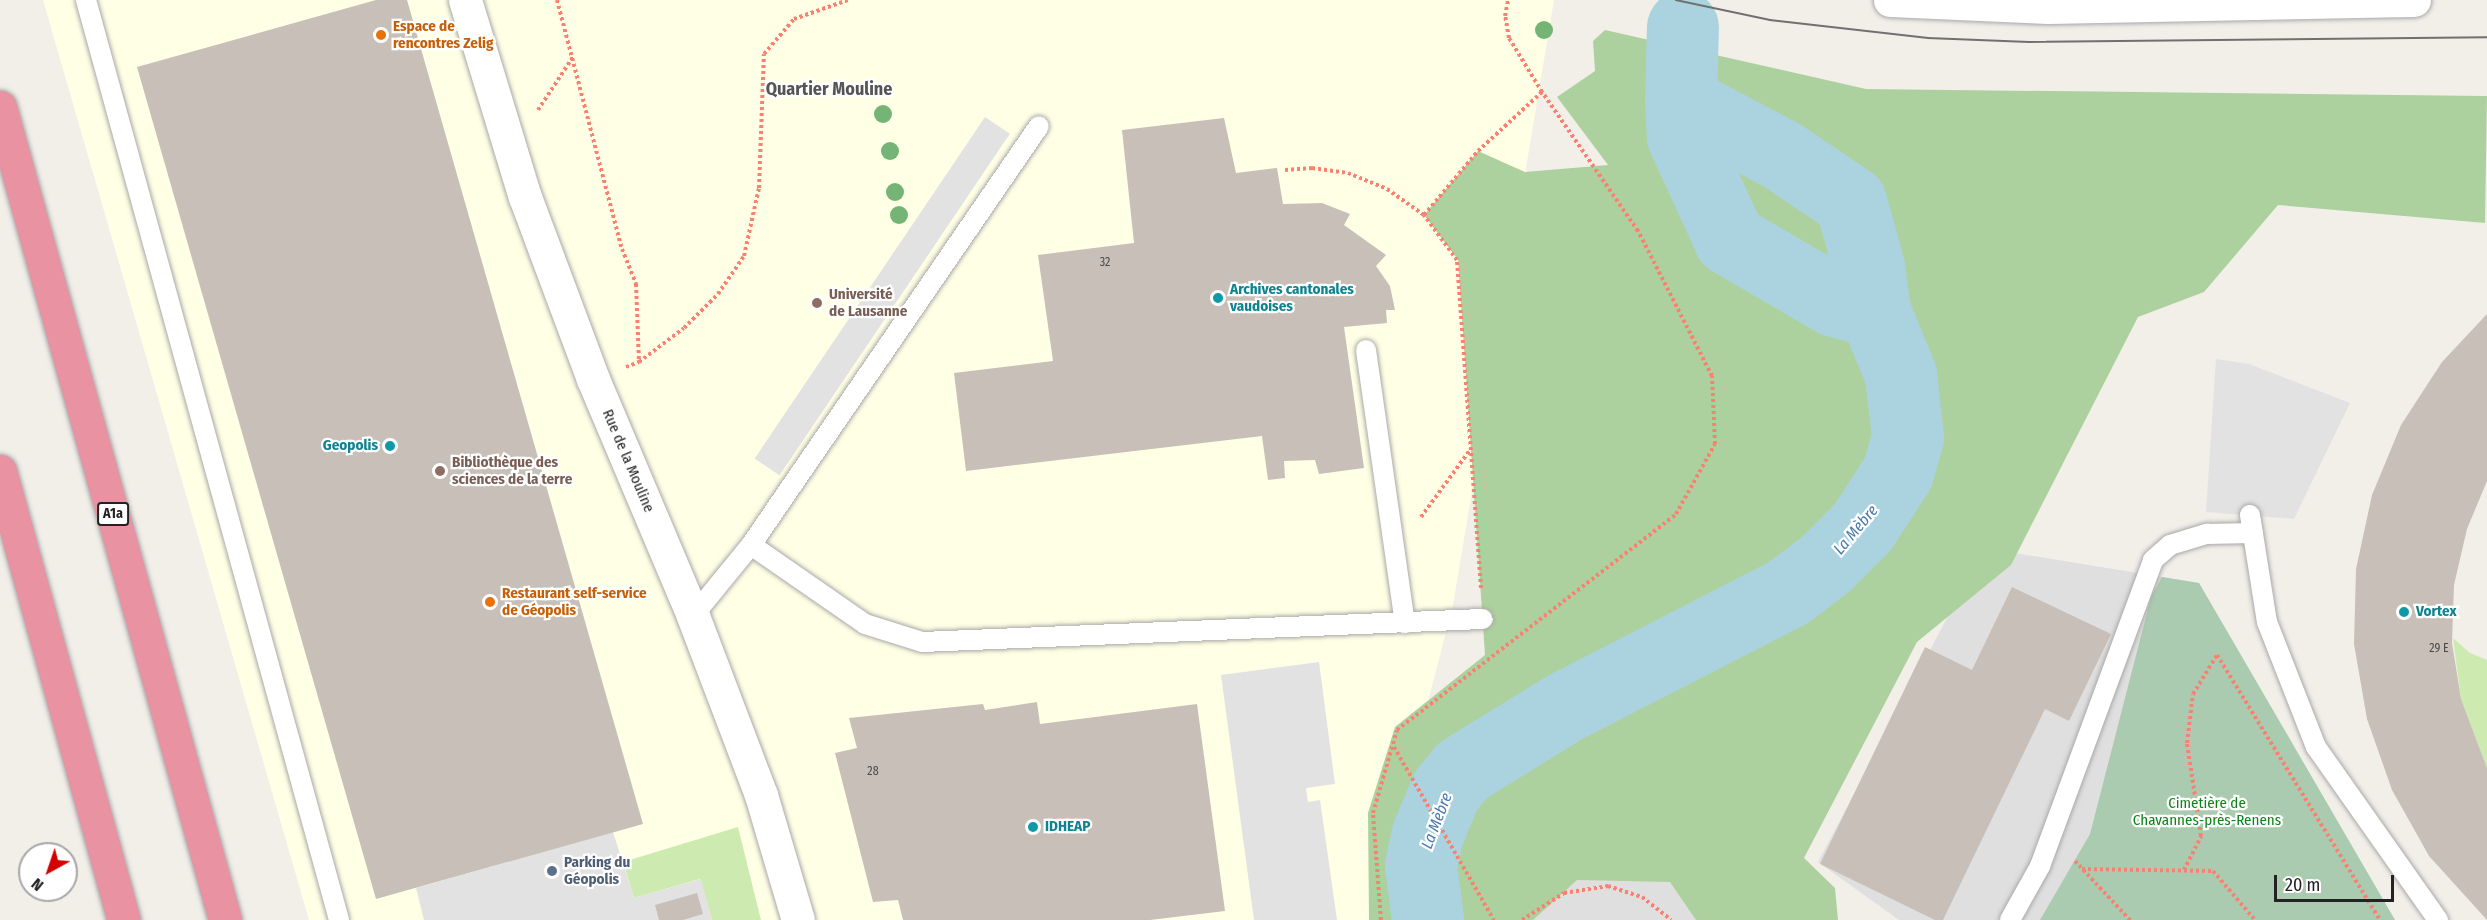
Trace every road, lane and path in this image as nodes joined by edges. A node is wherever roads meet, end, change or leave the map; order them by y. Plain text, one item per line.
1 (86, 0) edge
2 (465, 0) edge
3 (557, 0) edge
4 (848, 0) edge
5 (1508, 0) edge
6 (1890, 0) edge
7 (2414, 0) edge
8 (573, 57) junction
9 (1542, 92) junction
10 (0, 107) edge
11 (1039, 126) dead end
12 (510, 153) junction
13 (1285, 170) dead end
14 (1424, 215) junction
15 (1366, 350) dead end
16 (639, 362) junction
17 (593, 379) junction
18 (1470, 449) junction
19 (0, 471) edge
20 (751, 545) junction
21 (1395, 552) junction
22 (693, 616) junction
23 (1483, 619) junction
24 (1406, 623) junction
25 (1488, 658) junction
26 (1394, 746) junction
27 (2051, 837) junction
28 (2082, 869) junction
29 (2184, 870) junction
30 (124, 920) edge
31 (225, 920) edge
32 (339, 920) edge
33 (798, 920) edge
34 (1380, 920) edge
35 (1494, 920) edge
36 (1522, 920) edge
37 (1671, 920) edge
38 (2010, 920) edge
39 (2130, 920) edge
40 (2255, 920) edge
41 (2380, 920) edge
42 (2438, 920) edge

1 - 32 lane
2 - 12 street, Rue de la Mouline
3 - 8 path
4 - 16 path
5 - 9 path
6 - 7 street
8 - 12 path
8 - 16 path
9 - 14 path
9 - 25 path
10 - 31 highway, A1a
11 - 20 lane
12 - 17 street, Rue de la Mouline
13 - 14 path
14 - 18 path
15 - 21 lane
16 - 17 path
17 - 22 street, Rue de la Mouline
18 - 21 path
18 - 23 path
19 - 30 highway
20 - 22 lane
20 - 24 lane
21 - 24 lane
22 - 33 street, Rue de la Mouline
23 - 24 lane
23 - 25 path
25 - 26 path
26 - 34 path
26 - 35 path
27 - 28 path
27 - 38 lane
27 - 42 lane
28 - 29 path
28 - 39 path
29 - 40 path
29 - 41 path
36 - 37 path

